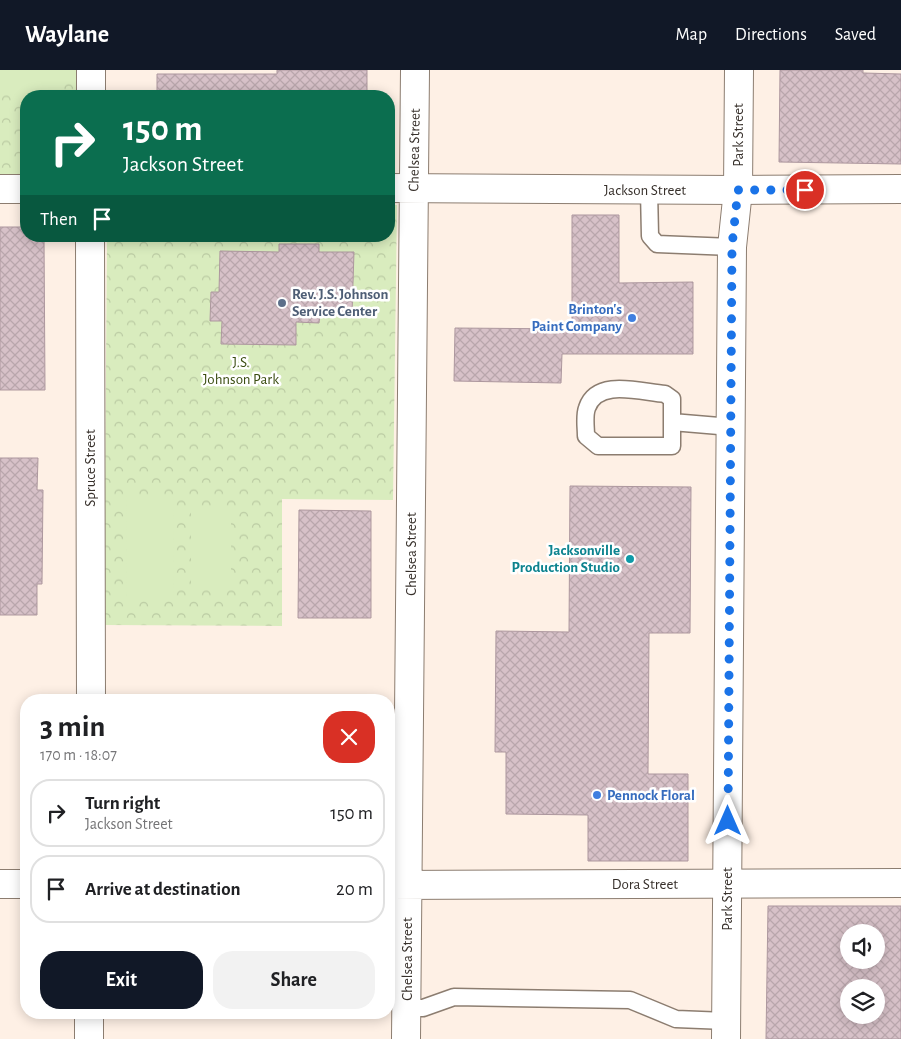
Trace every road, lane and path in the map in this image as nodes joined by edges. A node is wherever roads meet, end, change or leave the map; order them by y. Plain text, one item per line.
1 (91, 70) edge
2 (415, 70) edge
3 (739, 70) edge
4 (90, 90) edge
5 (0, 188) edge
6 (401, 188) edge
7 (20, 189) edge
8 (901, 189) edge
9 (649, 190) junction
10 (738, 190) junction
11 (90, 242) edge
12 (732, 246) junction
13 (672, 422) junction
14 (731, 427) junction
15 (91, 694) edge
16 (901, 883) edge
17 (0, 884) edge
18 (20, 884) edge
19 (727, 884) junction
20 (398, 885) edge
21 (407, 1008) junction
22 (89, 1019) edge
23 (726, 1030) edge
24 (89, 1039) edge
25 (406, 1039) edge

1 - 4 street
2 - 6 street, Chelsea Street
3 - 10 street, Park Street
5 - 7 street
6 - 9 street, Jackson Street
6 - 20 street, Chelsea Street
8 - 10 street, Jackson Street
9 - 10 street, Jackson Street
9 - 12 lane
10 - 12 street, Park Street
11 - 15 street, Spruce Street
12 - 14 street, Park Street
13 - 13 lane
13 - 14 lane
14 - 19 street, Park Street
16 - 19 street, Dora Street
17 - 18 street
19 - 20 street, Dora Street
19 - 23 street, Park Street
20 - 21 street, Chelsea Street
21 - 23 lane
21 - 25 street, Chelsea Street
22 - 24 street

